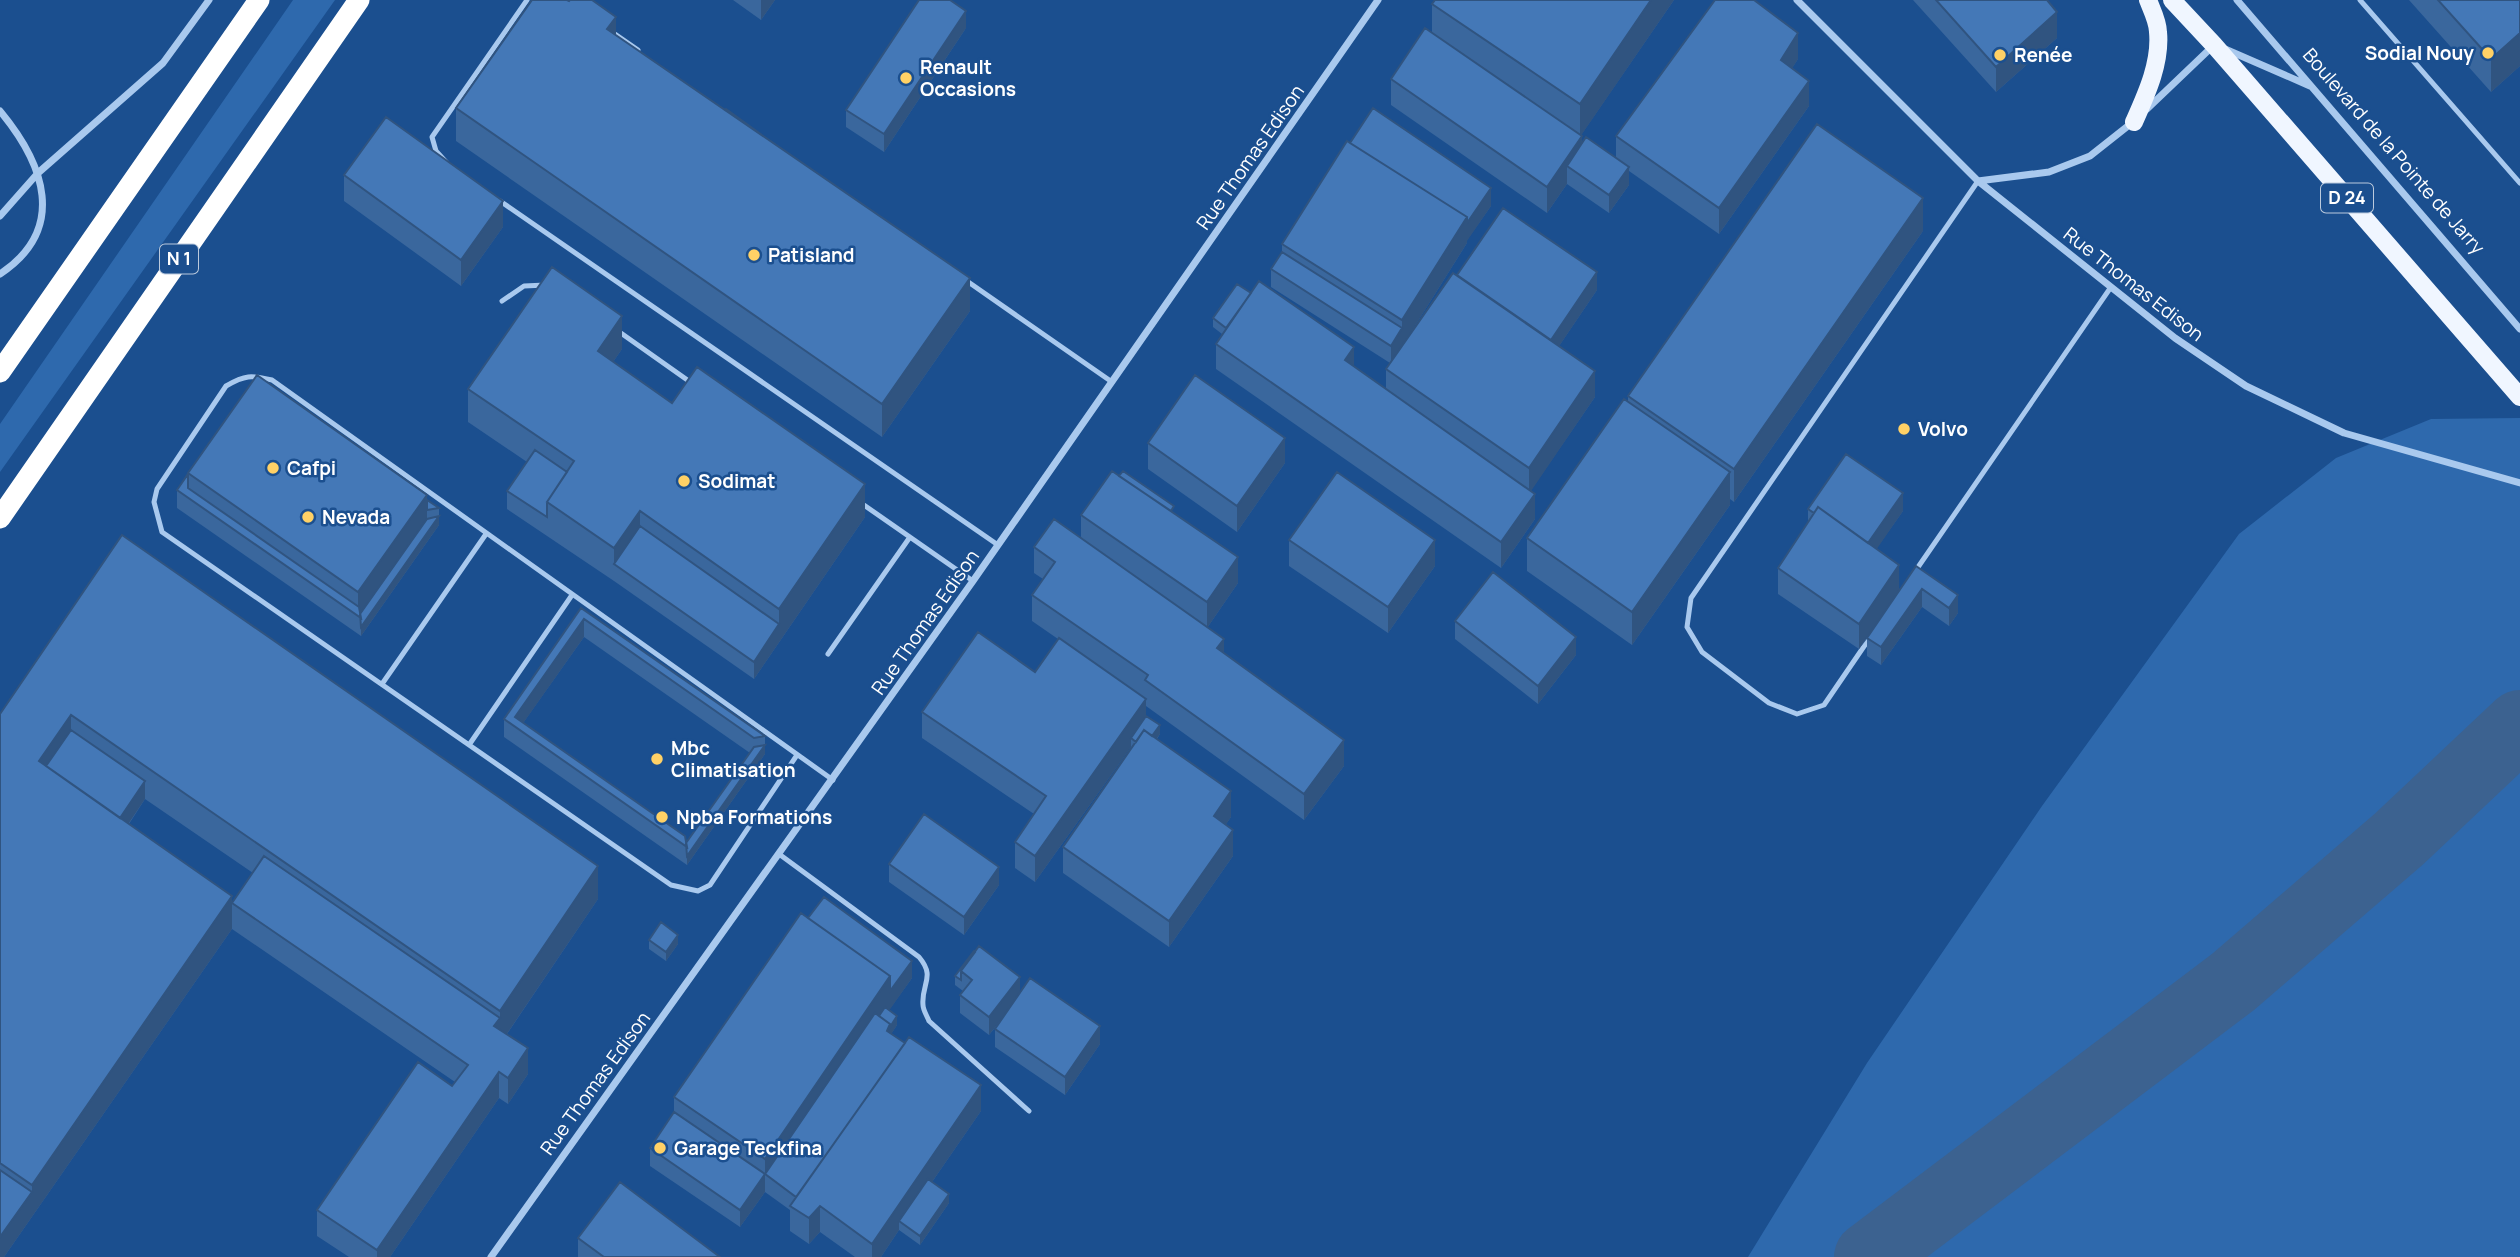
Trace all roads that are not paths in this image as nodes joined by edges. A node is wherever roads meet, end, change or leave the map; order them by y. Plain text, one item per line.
1 (209, 0) edge
2 (259, 0) edge
3 (359, 0) edge
4 (527, 0) edge
5 (1378, 0) edge
6 (1797, 0) edge
7 (2148, 0) edge
8 (2172, 0) edge
9 (2237, 0) edge
10 (2360, 0) edge
11 (600, 24) edge
12 (2214, 44) junction
13 (646, 56) edge
14 (2312, 87) junction
15 (0, 111) edge
16 (2134, 122) junction
17 (451, 167) edge
18 (38, 173) junction
19 (1978, 181) junction
20 (2520, 183) edge
21 (496, 198) edge
22 (0, 216) edge
23 (953, 271) edge
24 (0, 274) edge
25 (553, 285) edge
26 (2111, 287) junction
27 (502, 301) dead end
28 (608, 324) edge
29 (2520, 329) edge
30 (0, 372) edge
31 (1112, 382) junction
32 (698, 387) edge
33 (2520, 397) edge
34 (2520, 483) edge
35 (854, 497) edge
36 (0, 518) edge
37 (486, 534) junction
38 (910, 537) junction
39 (998, 545) junction
40 (973, 581) junction
41 (1907, 583) edge
42 (572, 595) junction
43 (1872, 635) edge
44 (828, 654) dead end
45 (382, 684) junction
46 (469, 745) junction
47 (797, 755) junction
48 (833, 780) junction
49 (779, 854) junction
50 (1029, 1111) dead end
51 (491, 1257) edge

1 - 18 street
2 - 30 highway
3 - 36 highway, N 1
4 - 17 lane
5 - 31 street, Rue Thomas Edison
6 - 19 street, Rue Thomas Edison
7 - 16 main road
8 - 12 main road, D 24
9 - 14 street, Boulevard de la Pointe de Jarry / D 24
10 - 20 lane
11 - 13 lane
12 - 14 street
12 - 16 street
12 - 33 main road, D 24
14 - 29 street, Boulevard de la Pointe de Jarry / D 24
15 - 18 street
16 - 19 street
18 - 22 street
18 - 24 street
19 - 26 street, Rue Thomas Edison
19 - 43 lane
21 - 39 lane
23 - 31 lane
25 - 27 lane
26 - 34 street, Rue Thomas Edison
26 - 41 lane
28 - 32 lane
31 - 39 street, Rue Thomas Edison
35 - 38 lane
37 - 42 lane
37 - 45 lane
37 - 45 lane
38 - 40 lane
38 - 44 lane
39 - 40 street, Rue Thomas Edison
40 - 48 street, Rue Thomas Edison
42 - 46 lane
42 - 47 lane
45 - 46 lane
46 - 47 lane
47 - 48 lane
48 - 49 street, Rue Thomas Edison
49 - 50 lane
49 - 51 street, Rue Thomas Edison

